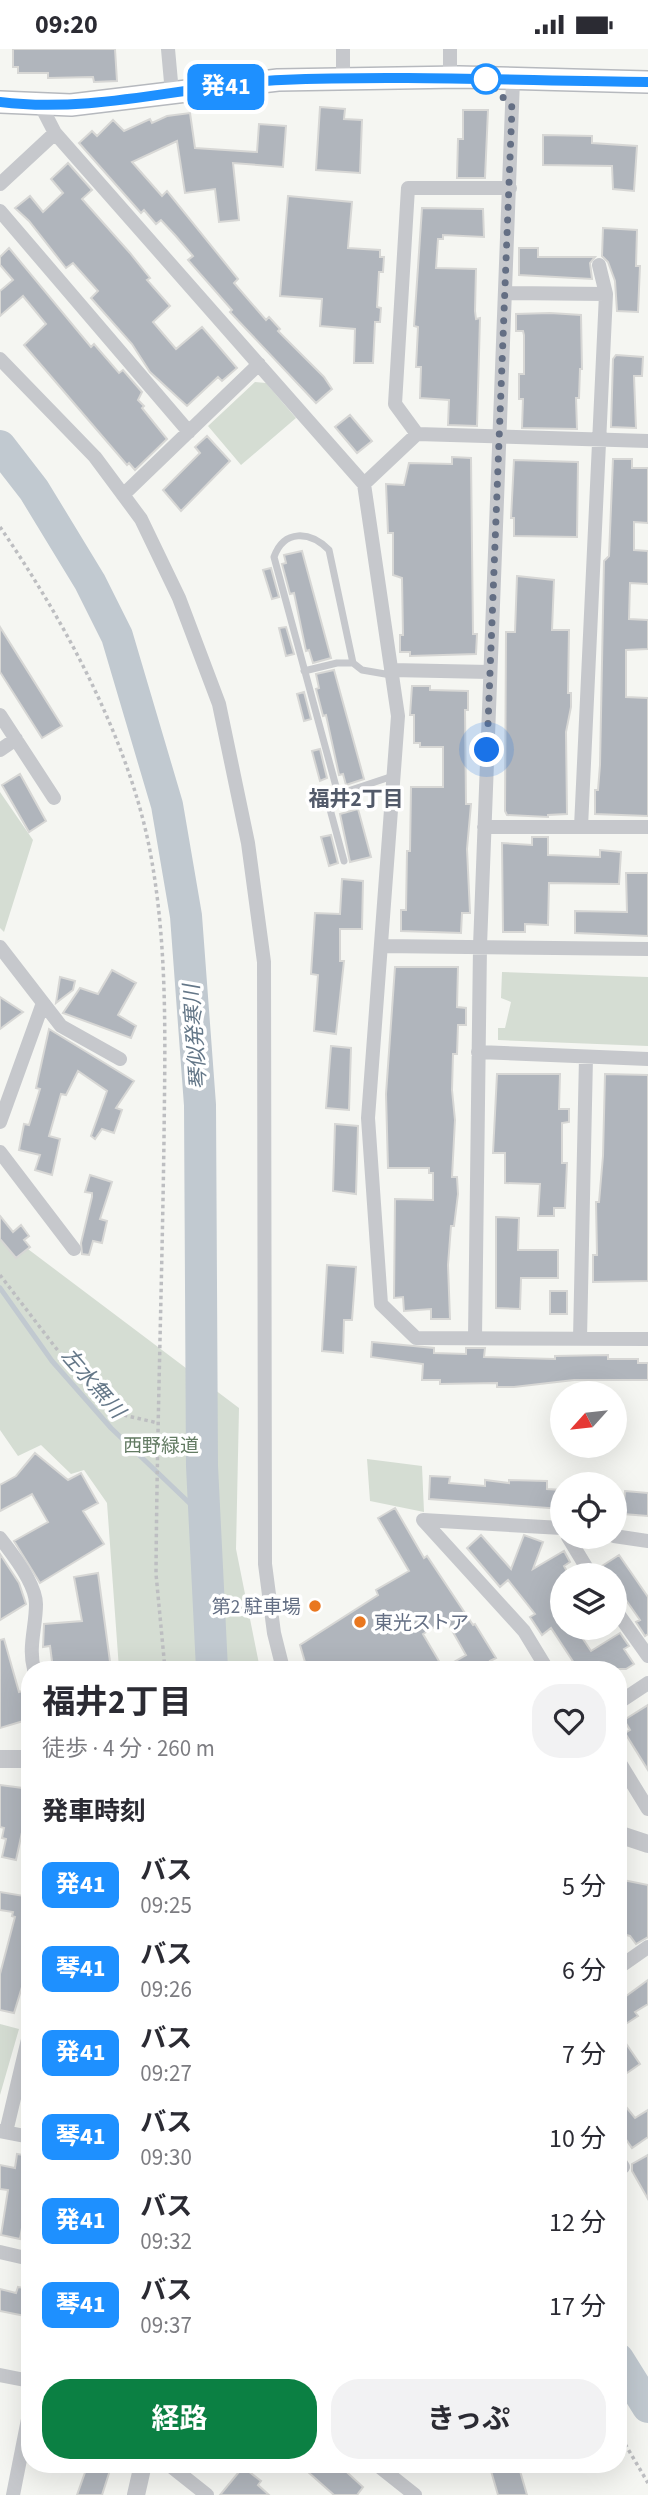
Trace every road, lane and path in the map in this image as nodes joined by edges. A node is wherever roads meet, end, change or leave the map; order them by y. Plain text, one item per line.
1 (168, 49) edge
2 (343, 49) edge
3 (450, 49) edge
4 (450, 77) junction
5 (344, 79) junction
6 (513, 80) junction
7 (648, 82) edge
8 (172, 93) junction
9 (0, 102) edge
10 (40, 104) junction
11 (55, 133) junction
12 (0, 184) edge
13 (510, 188) junction
14 (0, 211) edge
15 (599, 265) dead end
16 (506, 293) junction
17 (606, 295) junction
18 (0, 359) edge
19 (259, 364) junction
20 (189, 432) junction
21 (417, 433) junction
22 (497, 436) junction
23 (599, 439) junction
24 (648, 441) edge
25 (363, 484) junction
26 (123, 495) junction
27 (0, 527) edge
28 (353, 663) junction
29 (304, 671) junction
30 (490, 672) junction
31 (391, 673) junction
32 (0, 715) edge
33 (16, 739) junction
34 (0, 750) edge
35 (393, 776) junction
36 (338, 794) junction
37 (54, 798) dead end
38 (484, 827) junction
39 (581, 827) junction
40 (648, 827) edge
41 (344, 861) dead end
42 (381, 946) junction
43 (480, 946) junction
44 (0, 947) edge
45 (648, 949) edge
46 (43, 1003) junction
47 (478, 1052) junction
48 (586, 1057) junction
49 (120, 1059) dead end
50 (648, 1059) edge
51 (0, 1122) edge
52 (0, 1152) edge
53 (74, 1249) dead end
54 (0, 1275) edge
55 (475, 1338) junction
56 (580, 1339) junction
57 (648, 1339) edge
58 (158, 1423) junction
59 (550, 1527) edge
60 (0, 1538) edge
61 (627, 1538) edge
62 (648, 1541) edge
63 (627, 1626) edge
64 (648, 1656) edge
65 (32, 1661) edge
66 (164, 1661) edge
67 (281, 1661) edge
68 (542, 1661) edge
69 (648, 1683) edge
70 (627, 1697) edge
71 (0, 1759) edge
72 (21, 1759) edge
73 (627, 1775) edge
74 (648, 1809) edge
75 (627, 1837) edge
76 (648, 1844) edge
77 (648, 1947) edge
78 (627, 1962) edge
79 (21, 2065) edge
80 (3, 2132) edge
81 (21, 2135) edge
82 (0, 2252) edge
83 (21, 2257) edge
84 (0, 2375) edge
85 (21, 2379) edge
86 (627, 2447) edge
87 (21, 2455) edge
88 (141, 2473) edge
89 (179, 2473) edge
90 (387, 2473) edge
91 (648, 2483) edge
92 (13, 2495) edge
93 (136, 2495) edge
94 (207, 2495) edge
95 (415, 2495) edge

1 - 8 street
2 - 5 street
3 - 4 street
4 - 5 main road
4 - 6 main road
5 - 8 main road
6 - 7 main road
6 - 13 street
8 - 10 main road
9 - 10 main road
10 - 11 street
11 - 12 street
11 - 19 street
13 - 16 street
13 - 21 street
14 - 20 street
15 - 17 street
16 - 17 street
16 - 22 street
17 - 23 street
18 - 26 street
19 - 20 street
19 - 25 street
20 - 26 street
21 - 22 street
21 - 25 street
22 - 23 street
22 - 30 street
23 - 24 street
23 - 39 street
25 - 31 street
26 - 67 street
27 - 58 path
28 - 29 lane
28 - 29 lane
28 - 31 lane
29 - 36 lane
30 - 31 street
30 - 38 street
31 - 35 street
32 - 33 street
33 - 34 street
33 - 37 street
35 - 36 lane
35 - 42 street
36 - 41 lane
38 - 39 street
38 - 43 street
39 - 40 street
42 - 43 street
42 - 55 street
43 - 45 street
43 - 47 street
44 - 46 street
46 - 49 street
46 - 51 street
47 - 48 street
47 - 55 street
48 - 50 street
48 - 56 street
52 - 53 street
54 - 58 path
55 - 56 street
56 - 57 street
58 - 66 path
59 - 68 street
60 - 65 street
61 - 62 street
63 - 64 street
69 - 70 street
71 - 72 street
73 - 74 street
75 - 76 street
77 - 78 street
79 - 80 street
80 - 81 street
82 - 83 street
84 - 85 street
86 - 91 path
87 - 92 street
88 - 93 street
89 - 94 street
90 - 95 street

